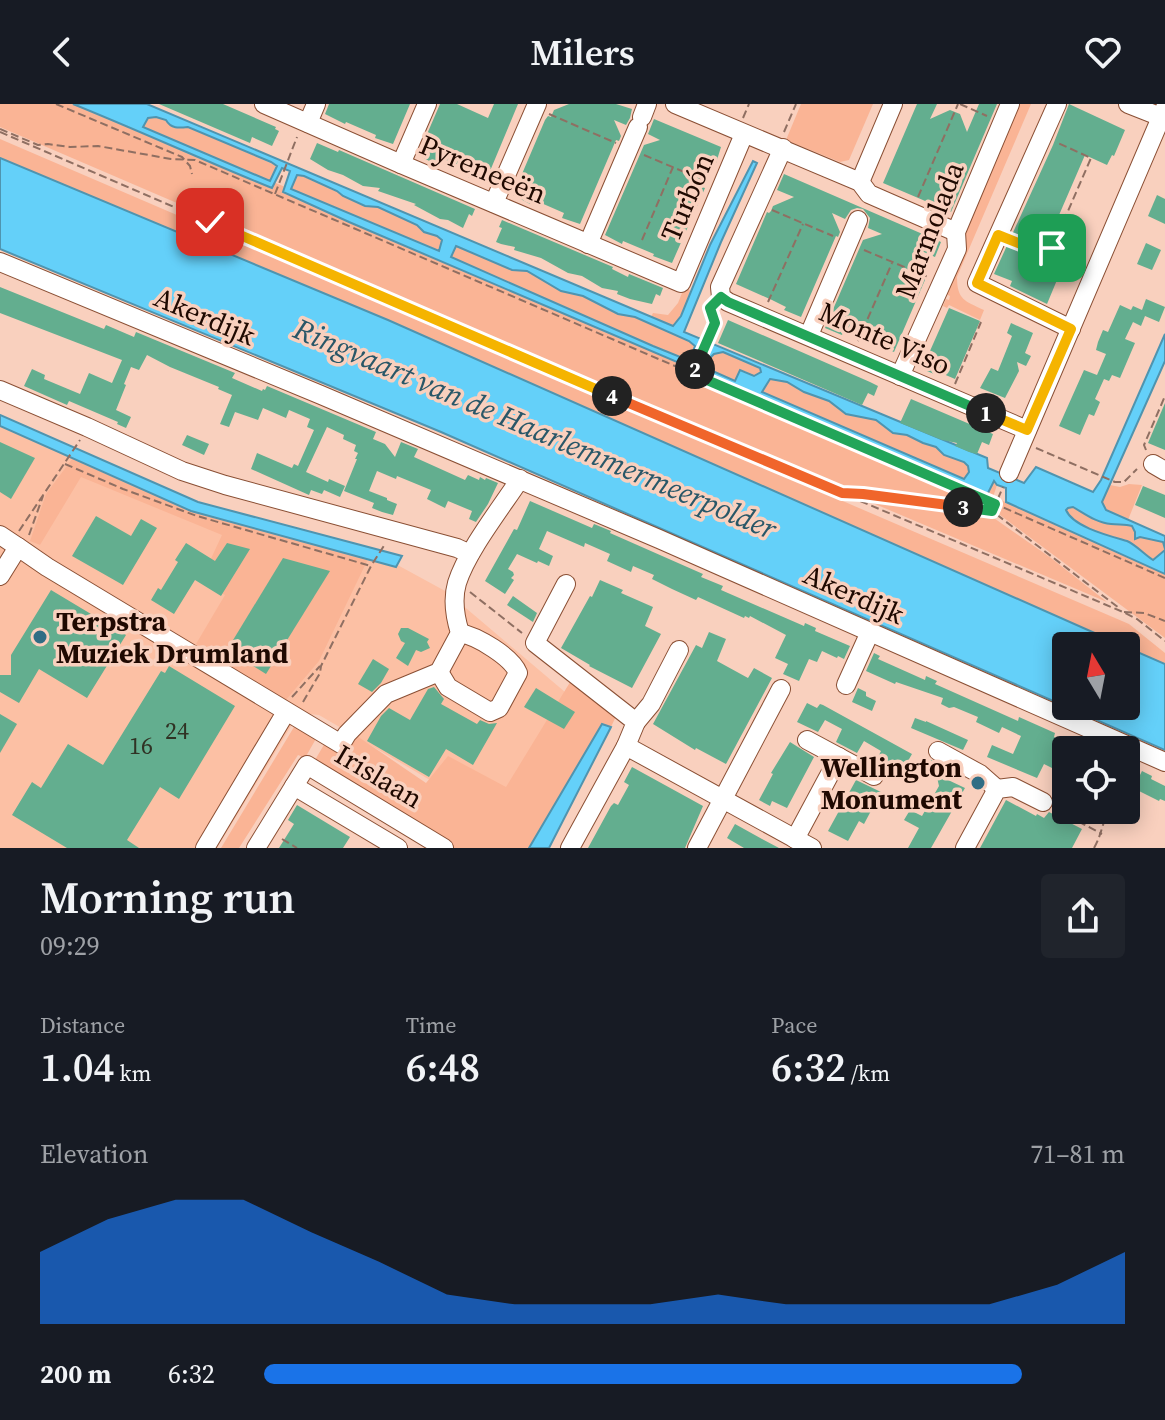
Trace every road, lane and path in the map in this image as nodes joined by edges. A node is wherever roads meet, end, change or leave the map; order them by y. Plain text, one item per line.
1 (56, 104) edge
2 (264, 104) edge
3 (316, 104) edge
4 (427, 104) edge
5 (537, 104) edge
6 (675, 104) edge
7 (796, 104) edge
8 (893, 104) edge
9 (958, 104) edge
10 (1010, 104) edge
11 (1057, 104) edge
12 (1128, 104) edge
13 (1163, 112) edge
14 (642, 116) edge
15 (305, 122) junction
16 (1002, 122) junction
17 (0, 130) edge
18 (744, 134) junction
19 (1042, 137) junction
20 (781, 147) junction
21 (185, 160) junction
22 (401, 164) junction
23 (673, 167) dead end
24 (192, 174) dead end
25 (864, 188) junction
26 (275, 193) junction
27 (494, 203) junction
28 (757, 203) junction
29 (911, 212) junction
30 (803, 223) junction
31 (956, 232) junction
32 (998, 235) junction
33 (642, 240) dead end
34 (848, 243) junction
35 (588, 244) junction
36 (892, 261) junction
37 (0, 262) edge
38 (942, 282) junction
39 (681, 283) joint
40 (721, 297) junction
41 (763, 316) junction
42 (981, 322) dead end
43 (1071, 329) junction
44 (809, 335) junction
45 (852, 355) junction
46 (693, 374) junction
47 (900, 376) junction
48 (0, 390) edge
49 (1165, 396) edge
50 (952, 398) junction
51 (82, 436) dead end
52 (1025, 436) junction
53 (65, 464) junction
54 (1156, 466) edge
55 (1009, 473) dead end
56 (520, 479) junction
57 (1001, 491) dead end
58 (43, 492) junction
59 (842, 493) junction
60 (995, 504) junction
61 (992, 511) junction
62 (0, 535) edge
63 (390, 536) dead end
64 (18, 547) junction
65 (470, 554) junction
66 (371, 566) junction
67 (0, 576) edge
68 (1165, 578) edge
69 (457, 583) junction
70 (566, 584) dead end
71 (1123, 612) junction
72 (1165, 621) edge
73 (870, 632) junction
74 (460, 633) junction
75 (1165, 641) edge
76 (535, 643) junction
77 (679, 650) dead end
78 (321, 666) junction
79 (439, 672) junction
80 (846, 685) dead end
81 (781, 689) dead end
82 (286, 712) junction
83 (636, 722) junction
84 (807, 740) dead end
85 (626, 746) junction
86 (938, 751) dead end
87 (839, 757) junction
88 (1165, 762) edge
89 (874, 776) dead end
90 (294, 786) junction
91 (997, 789) junction
92 (723, 800) junction
93 (1043, 802) joint
94 (1103, 824) edge
95 (267, 829) junction
96 (1102, 834) junction
97 (804, 843) edge
98 (205, 848) edge
99 (256, 848) edge
100 (297, 848) edge
101 (398, 848) edge
102 (444, 848) edge
103 (570, 848) edge
104 (697, 848) edge
105 (965, 848) edge
106 (1094, 848) edge

1 - 21 path
2 - 15 street, Pyreneeën
3 - 15 street
4 - 22 street
5 - 27 street
6 - 18 street
7 - 20 path
8 - 25 street
9 - 16 path
9 - 29 path
10 - 16 street, Marmolada
11 - 19 street
12 - 13 street
13 - 43 street
14 - 35 street
15 - 22 street, Pyreneeën
15 - 26 path
16 - 31 street, Marmolada
17 - 21 path
17 - 59 path
18 - 20 street
18 - 39 street, Turbón
19 - 32 street
19 - 32 path
20 - 25 street
20 - 28 street
21 - 24 path
21 - 26 path
22 - 27 street, Pyreneeën
23 - 33 path
25 - 29 street
25 - 34 street
26 - 46 path
27 - 35 street, Pyreneeën
28 - 30 path
28 - 40 street
29 - 31 street
30 - 34 path
30 - 41 path
31 - 38 street, Marmolada
32 - 43 street
34 - 36 path
34 - 44 street
35 - 39 street, Pyreneeën
36 - 38 path
36 - 45 path
37 - 56 street, Akerdijk
38 - 47 street, Marmolada
40 - 41 street, Monte Viso
40 - 46 path
41 - 44 street, Monte Viso
42 - 50 path
43 - 52 street
44 - 45 street, Monte Viso
45 - 47 street, Monte Viso
46 - 60 path
47 - 50 street, Monte Viso
48 - 65 street
49 - 54 path
50 - 52 street, Monte Viso
51 - 53 path
52 - 54 path
52 - 55 street
53 - 58 path
53 - 66 path
56 - 65 street
56 - 73 street, Akerdijk
57 - 60 path
58 - 64 path
58 - 64 path
59 - 61 path
59 - 71 path
60 - 61 path
60 - 68 path
61 - 71 path
62 - 64 street
63 - 66 path
64 - 67 street
64 - 82 street
65 - 69 street
66 - 78 path
69 - 74 street
69 - 76 path
70 - 76 street
71 - 72 path
71 - 75 path
73 - 80 street
73 - 88 street, Akerdijk
74 - 79 street
74 - 79 street
76 - 83 street
77 - 83 street
78 - 82 path
78 - 82 path
79 - 82 street
81 - 92 street
82 - 98 street
83 - 85 street
84 - 87 street
85 - 92 street
85 - 103 street
86 - 91 street
87 - 89 street
87 - 97 street
90 - 95 street, Irislaan
90 - 101 street, Irislaan
90 - 102 street, Irislaan
91 - 93 street
91 - 105 street
92 - 97 street
92 - 104 street
93 - 96 path
94 - 96 path
95 - 99 street, Irislaan
95 - 100 path
96 - 106 path

